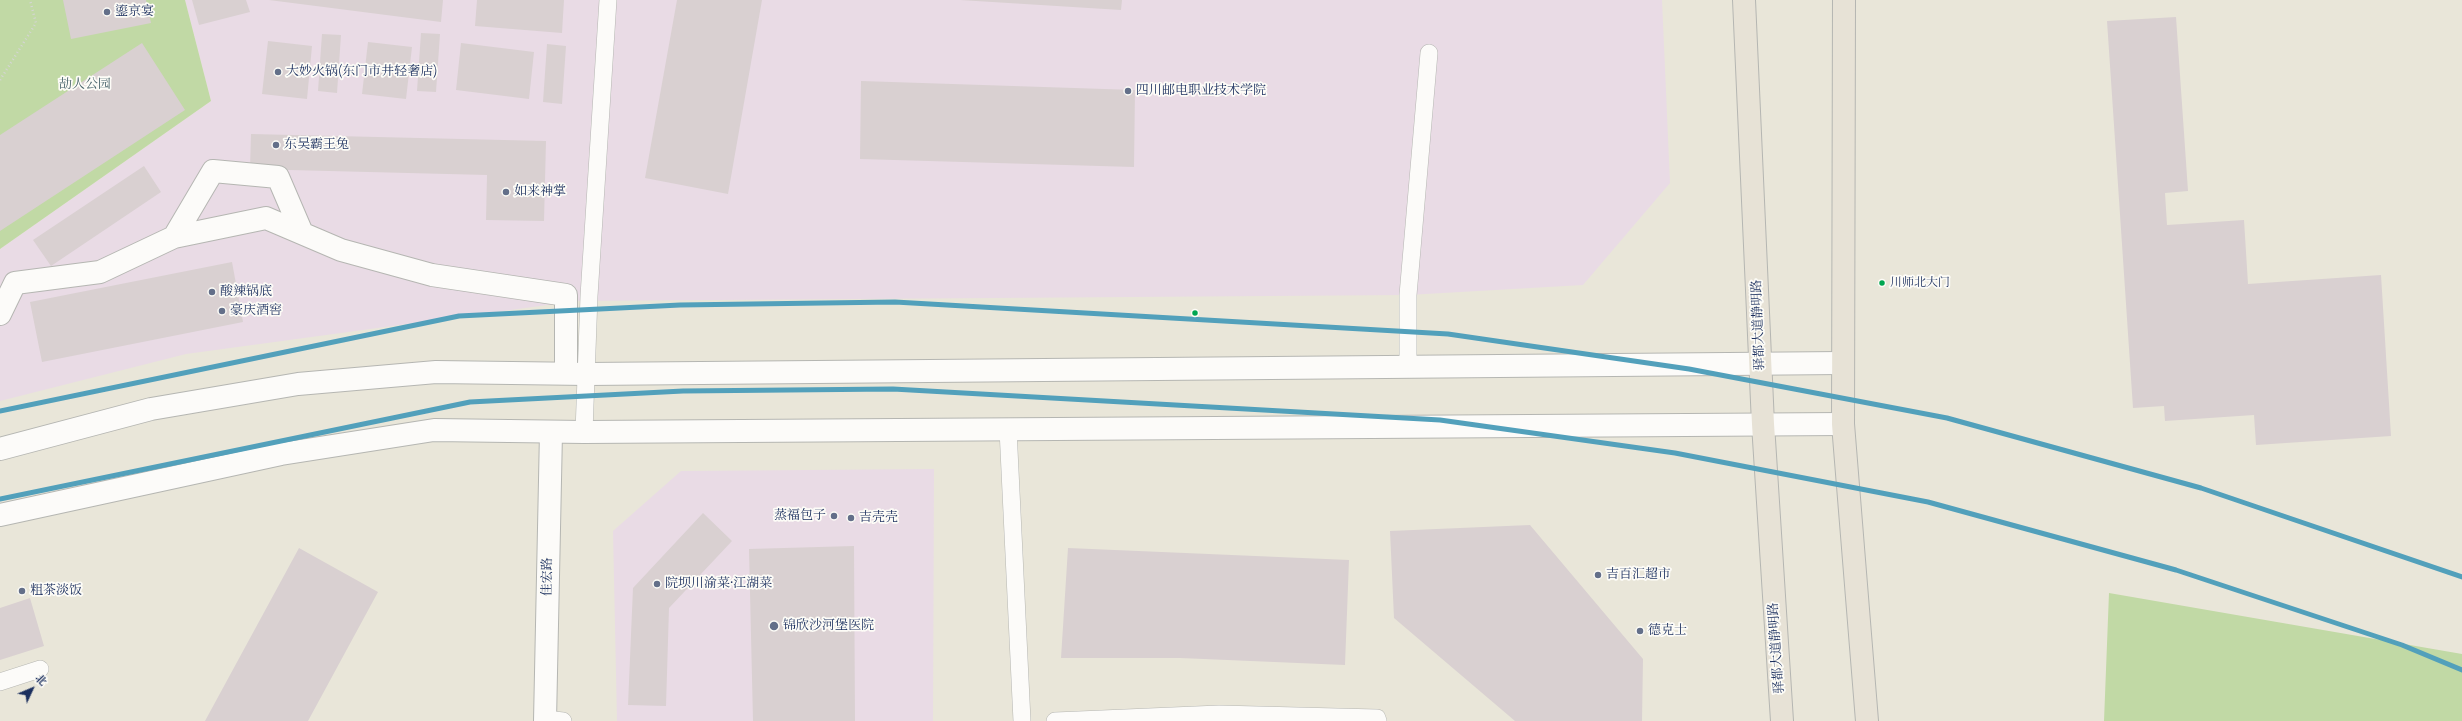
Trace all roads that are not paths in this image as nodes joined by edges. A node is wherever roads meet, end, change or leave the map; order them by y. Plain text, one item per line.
1 (608, 0) edge
2 (1744, 0) edge
3 (1844, 0) edge
4 (1429, 53) dead end
5 (302, 233) junction
6 (174, 237) junction
7 (0, 314) edge
8 (1842, 363) junction
9 (1760, 364) junction
10 (1408, 367) junction
11 (576, 374) junction
12 (1763, 424) junction
13 (1843, 424) junction
14 (1008, 429) junction
15 (551, 432) junction
16 (584, 432) junction
17 (0, 449) edge
18 (0, 515) edge
19 (40, 669) dead end
20 (0, 682) edge
21 (1220, 717) edge
22 (551, 720) edge
23 (1022, 721) edge
24 (1055, 721) edge
25 (1378, 721) edge
26 (1782, 721) edge
27 (1867, 721) edge

1 - 11 lane
2 - 9 main road, 驿都大道静明路
3 - 8 main road
4 - 10 lane
5 - 6 street
5 - 6 street
5 - 11 street
6 - 7 street
8 - 9 street
8 - 13 main road
9 - 10 street
9 - 12 main road, 驿都大道静明路
10 - 11 street
11 - 16 lane
11 - 17 street
12 - 13 street
12 - 14 street
12 - 26 main road, 驿都大道静明路
13 - 27 main road
14 - 16 street
14 - 23 lane
15 - 16 street
15 - 18 street
15 - 22 street, 佳宏路
19 - 20 lane
21 - 24 lane
21 - 25 lane

